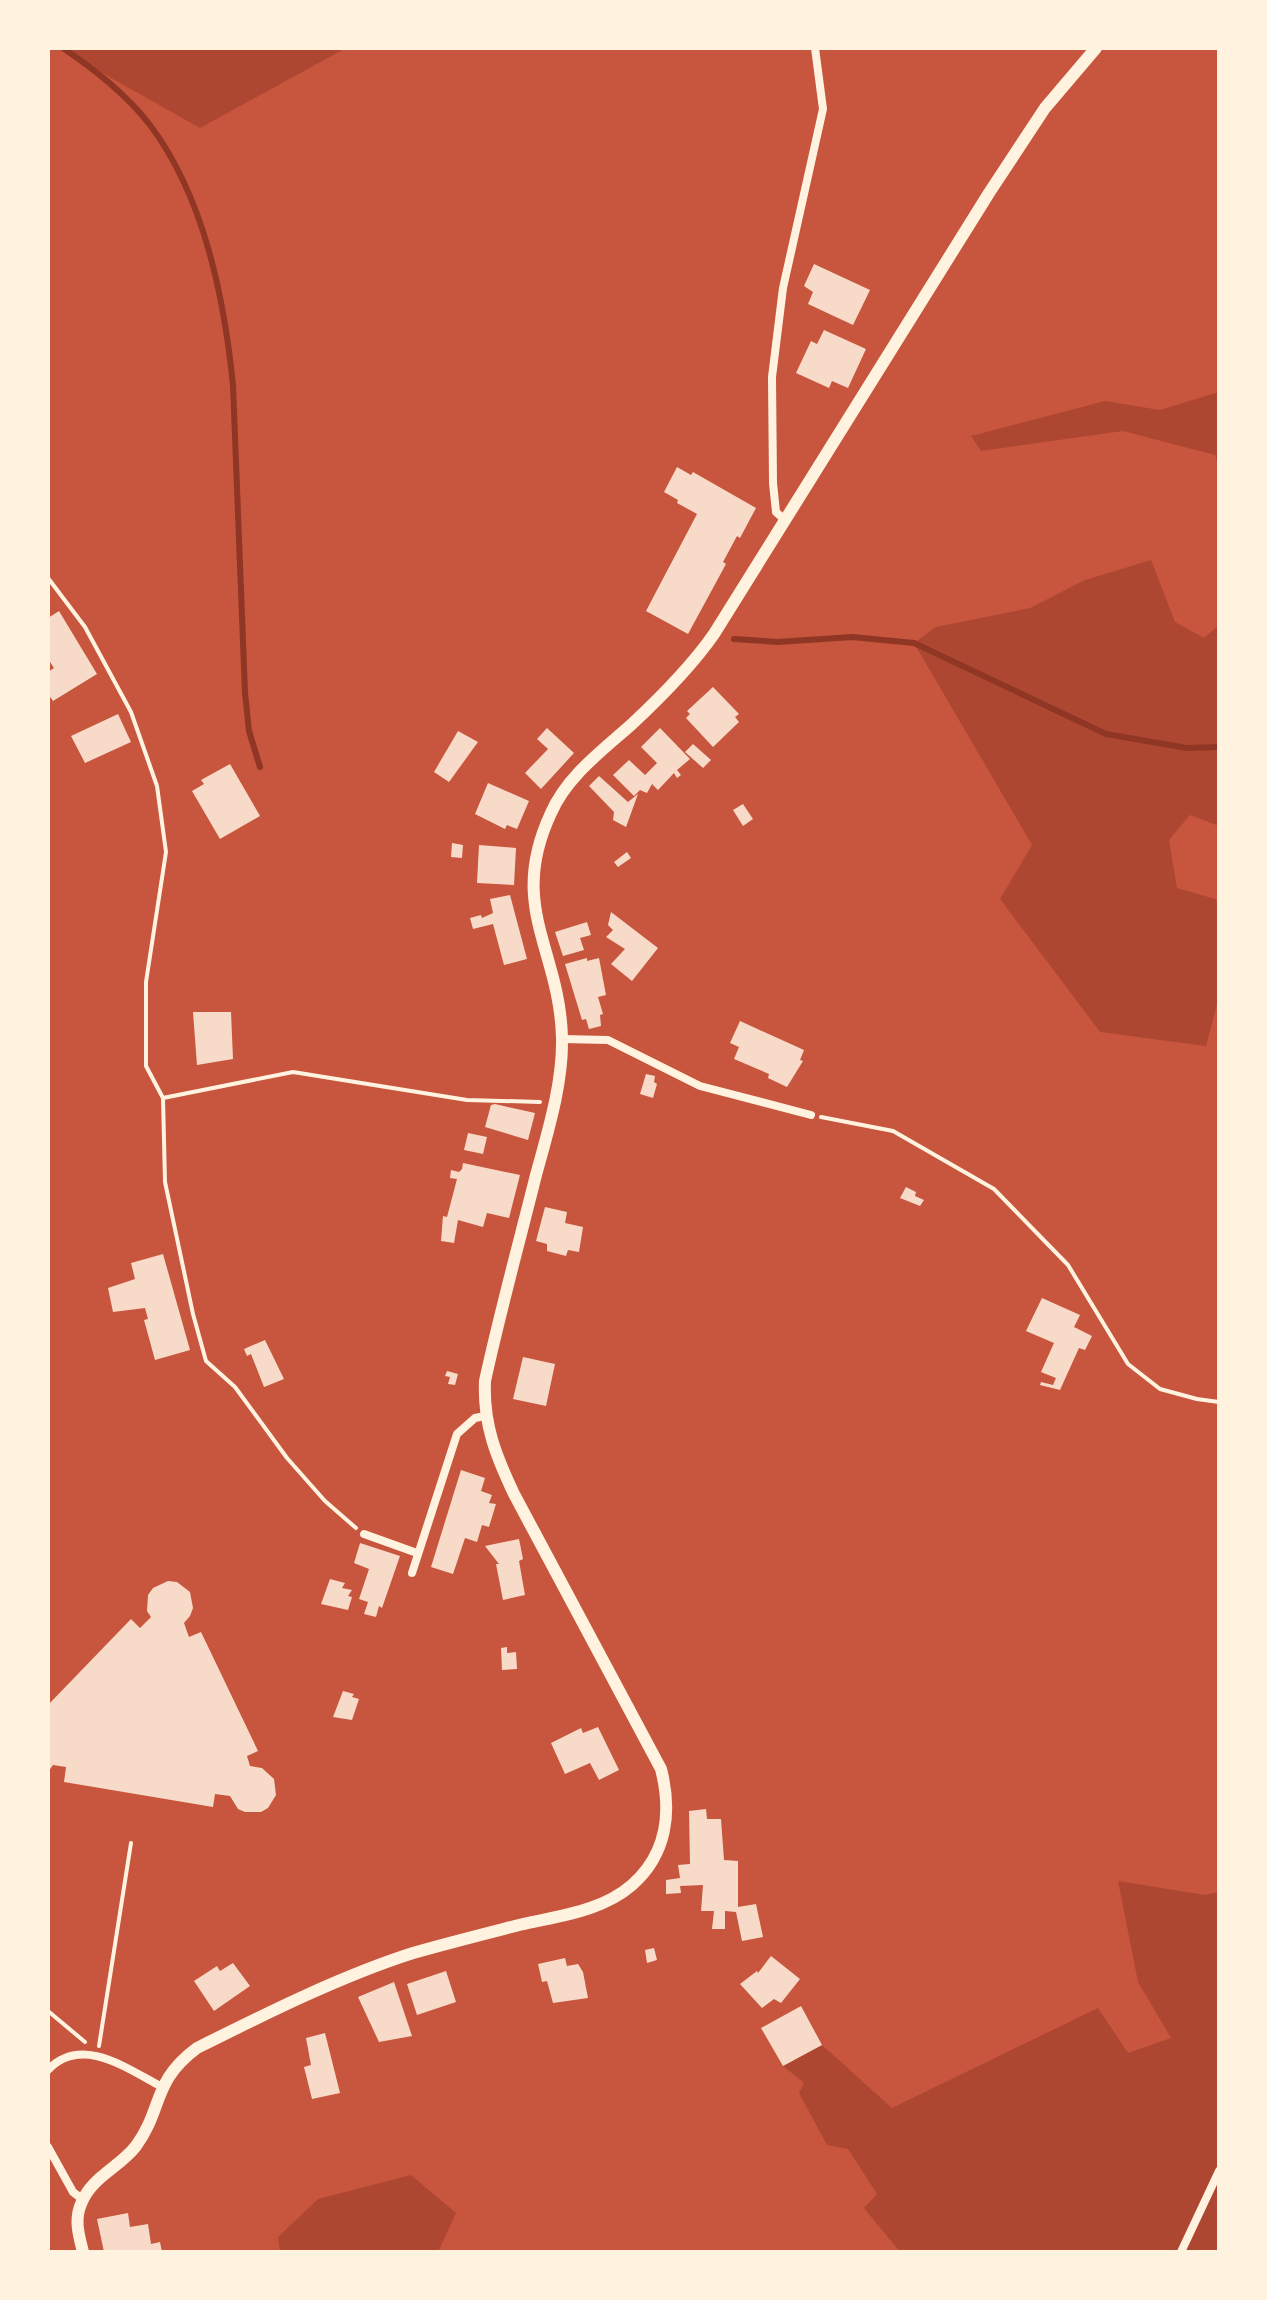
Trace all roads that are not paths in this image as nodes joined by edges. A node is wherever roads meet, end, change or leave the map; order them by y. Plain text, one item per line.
1 (815, 48) edge
2 (1096, 48) edge
3 (786, 521) junction
4 (562, 1039) junction
5 (811, 1115) road end
6 (485, 1416) junction
7 (364, 1534) road end
8 (417, 1553) junction
9 (412, 1573) dead end
10 (48, 2070) edge
11 (162, 2087) junction
12 (48, 2147) edge
13 (1219, 2171) edge
14 (82, 2199) junction
15 (83, 2252) edge
16 (1181, 2252) edge

1 - 3 street
2 - 3 street
3 - 4 street
4 - 5 street
4 - 6 street
6 - 8 street
6 - 11 street
7 - 8 street
8 - 9 street
10 - 11 street
11 - 14 street
12 - 14 street
13 - 16 street
14 - 15 street

